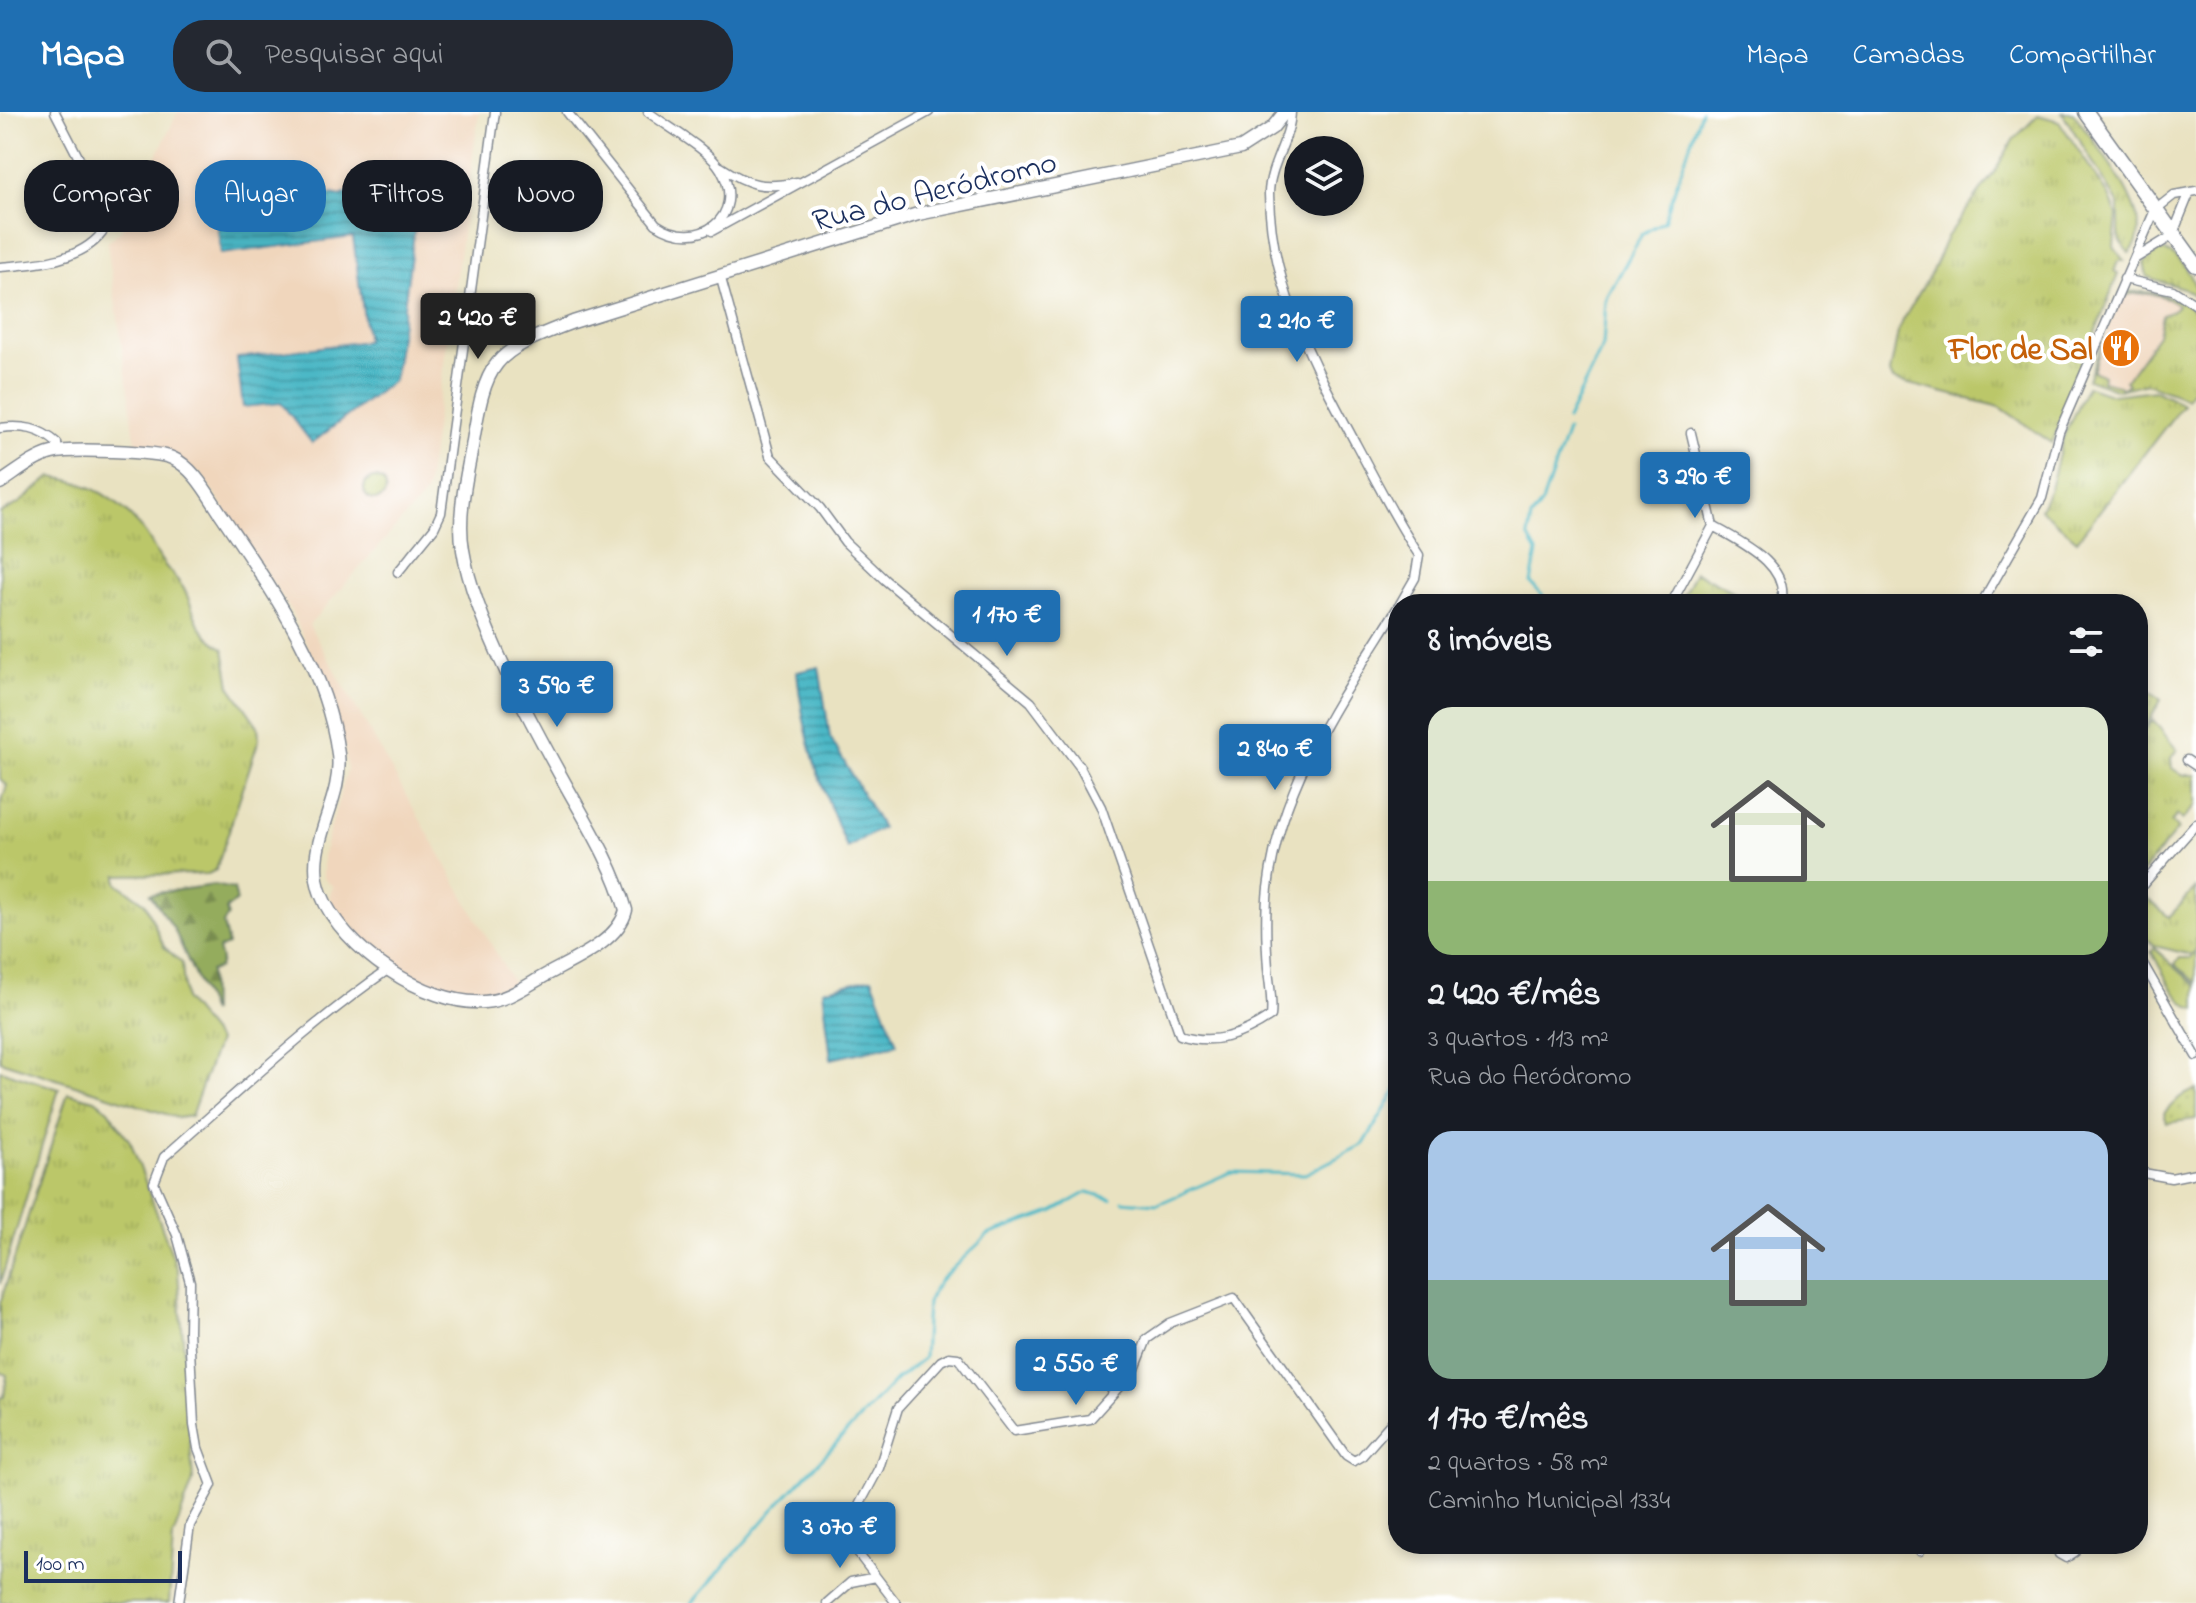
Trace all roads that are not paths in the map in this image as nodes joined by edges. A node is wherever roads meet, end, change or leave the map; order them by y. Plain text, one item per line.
1 (55, 112) edge
2 (495, 112) edge
3 (503, 112) edge
4 (567, 112) edge
5 (648, 112) edge
6 (929, 112) edge
7 (1288, 112) edge
8 (2086, 112) edge
9 (496, 123) junction
10 (719, 166) junction
11 (798, 182) junction
12 (2192, 192) edge
13 (2155, 210) junction
14 (708, 232) junction
15 (2172, 236) junction
16 (2136, 258) junction
17 (2196, 265) edge
18 (0, 267) edge
19 (720, 275) junction
20 (2124, 279) junction
21 (2196, 305) edge
22 (0, 428) edge
23 (1691, 433) dead end
24 (57, 452) junction
25 (0, 483) edge
26 (1713, 526) junction
27 (398, 572) dead end
28 (1406, 594) edge
29 (1676, 594) edge
30 (1781, 594) edge
31 (1987, 594) edge
32 (1388, 625) edge
33 (2187, 760) dead end
34 (2196, 766) edge
35 (2196, 824) edge
36 (2148, 879) edge
37 (389, 969) junction
38 (2148, 972) edge
39 (2196, 1056) edge
40 (2196, 1173) edge
41 (2148, 1174) edge
42 (1388, 1426) edge
43 (876, 1577) junction
44 (179, 1603) edge
45 (827, 1603) edge
46 (896, 1603) edge

1 - 18 street
2 - 9 street
3 - 9 street
4 - 14 street
5 - 10 street
6 - 11 street
7 - 19 main road, Rua do Aeródromo
7 - 28 street
8 - 13 main road
9 - 27 street
10 - 11 street
10 - 14 street
11 - 14 street
12 - 13 street
12 - 15 street
13 - 15 main road
13 - 16 street
15 - 16 street
15 - 17 main road
16 - 20 street
19 - 32 street
19 - 37 main road, Rua do Aeródromo
20 - 21 street
20 - 31 street
22 - 24 street
23 - 26 street
24 - 25 main road
24 - 37 main road, Rua do Aeródromo
26 - 29 street
26 - 30 street
33 - 34 street
35 - 36 street
37 - 44 street
38 - 39 street
40 - 41 street
42 - 43 street
43 - 45 street
43 - 46 street

